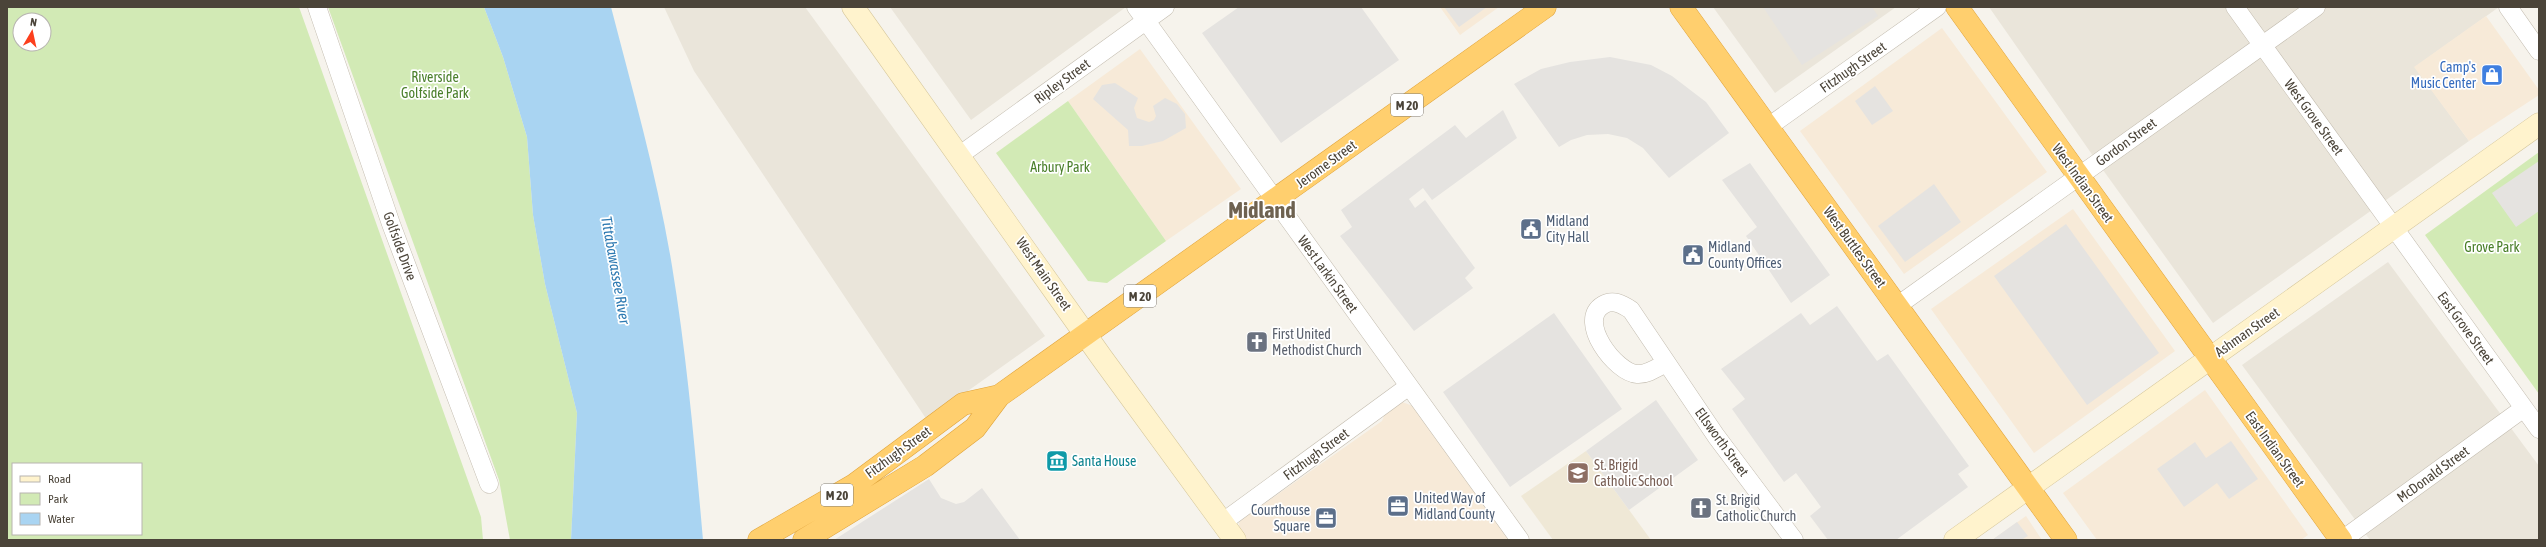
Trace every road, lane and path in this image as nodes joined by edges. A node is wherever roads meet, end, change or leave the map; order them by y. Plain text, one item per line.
1 (317, 7) edge
2 (853, 7) edge
3 (1165, 7) edge
4 (1545, 7) edge
5 (1681, 7) edge
6 (1937, 7) edge
7 (1957, 7) edge
8 (2235, 7) edge
9 (2316, 7) edge
10 (2508, 7) edge
11 (1141, 14) edge
12 (2263, 45) junction
13 (2539, 51) edge
14 (2539, 124) edge
15 (1768, 127) junction
16 (960, 155) junction
17 (2079, 176) junction
18 (1275, 200) junction
19 (2394, 228) junction
20 (1897, 306) junction
21 (1087, 335) junction
22 (2210, 358) junction
23 (1666, 363) dead end
24 (1409, 386) junction
25 (999, 396) junction
26 (2524, 408) junction
27 (2539, 429) edge
28 (489, 484) dead end
29 (2028, 487) junction
30 (1223, 522) junction
31 (759, 540) edge
32 (804, 540) edge
33 (1235, 540) edge
34 (1520, 540) edge
35 (1794, 540) edge
36 (1955, 540) edge
37 (2066, 540) edge
38 (2341, 540) edge

1 - 28 street, Golfside Drive
2 - 16 street, West Main Street
3 - 11 street, Ripley Street
4 - 18 highway, Jerome Street / M 20
5 - 15 highway, West Buttles Street
6 - 15 street, Fitzhugh Street
7 - 17 highway, West Indian Street
8 - 12 street, West Grove Street
9 - 12 street, Gordon Street
10 - 13 street
11 - 16 street, Ripley Street
11 - 18 street, West Larkin Street
12 - 17 street, Gordon Street
12 - 19 street, West Grove Street
14 - 19 street, Ashman Street
15 - 20 highway, West Buttles Street
16 - 21 street, West Main Street
17 - 20 street, Gordon Street
17 - 22 highway, West Indian Street
18 - 21 highway, Jerome Street / M 20
18 - 24 street, West Larkin Street
19 - 22 street, Ashman Street
19 - 26 street, East Grove Street
20 - 29 highway, West Buttles Street
21 - 25 highway, Fitzhugh Street / M 20
21 - 30 street, West Main Street
22 - 29 street, Ashman Street
22 - 38 highway, East Indian Street
23 - 35 street, Ellsworth Street
24 - 30 street, Fitzhugh Street
24 - 34 street, West Larkin Street
25 - 31 highway, Fitzhugh Street / M 20
25 - 32 highway, Fitzhugh Street / M 20
26 - 27 street, East Grove Street
26 - 38 street, McDonald Street
29 - 36 street, Ashman Street
29 - 37 highway, West Buttles Street
30 - 33 street, West Main Street

